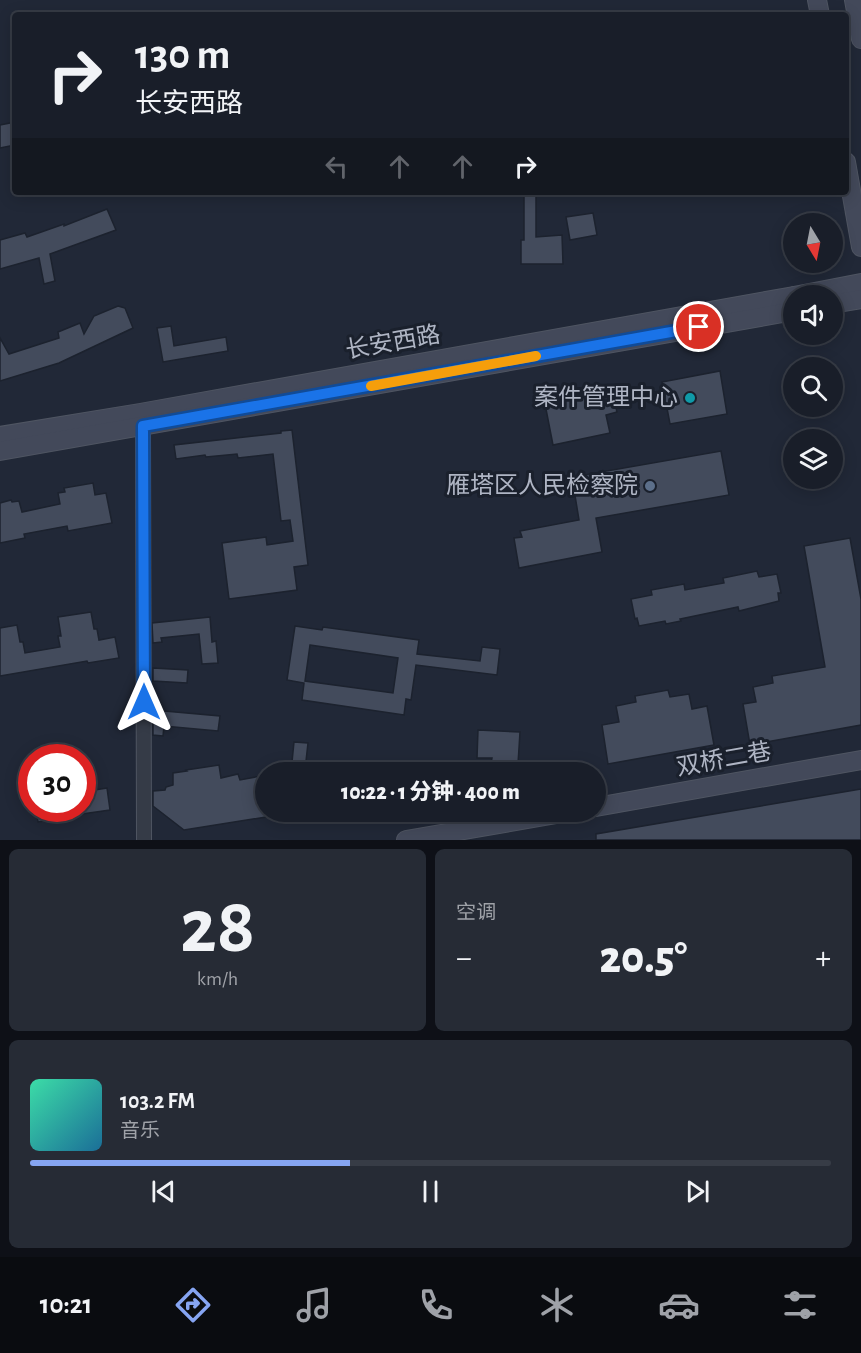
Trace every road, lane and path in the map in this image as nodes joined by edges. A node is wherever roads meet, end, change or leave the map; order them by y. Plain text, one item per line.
1 (854, 0) edge
2 (861, 39) edge
3 (849, 179) edge
4 (861, 247) edge
5 (861, 284) edge
6 (843, 287) edge
7 (783, 298) edge
8 (861, 299) edge
9 (843, 302) edge
10 (783, 313) edge
11 (142, 419) junction
12 (0, 436) edge
13 (0, 451) edge
14 (861, 760) edge
15 (606, 805) edge
16 (510, 822) edge
17 (144, 840) edge
18 (405, 840) edge

1 - 2 main road
3 - 4 main road
5 - 6 main road, 长安西路
7 - 11 main road, 长安西路
8 - 9 main road
10 - 11 main road, 长安西路
11 - 12 main road, 长安西路
11 - 13 main road, 长安西路
11 - 17 street
14 - 15 main road, 双桥二巷
16 - 18 main road

